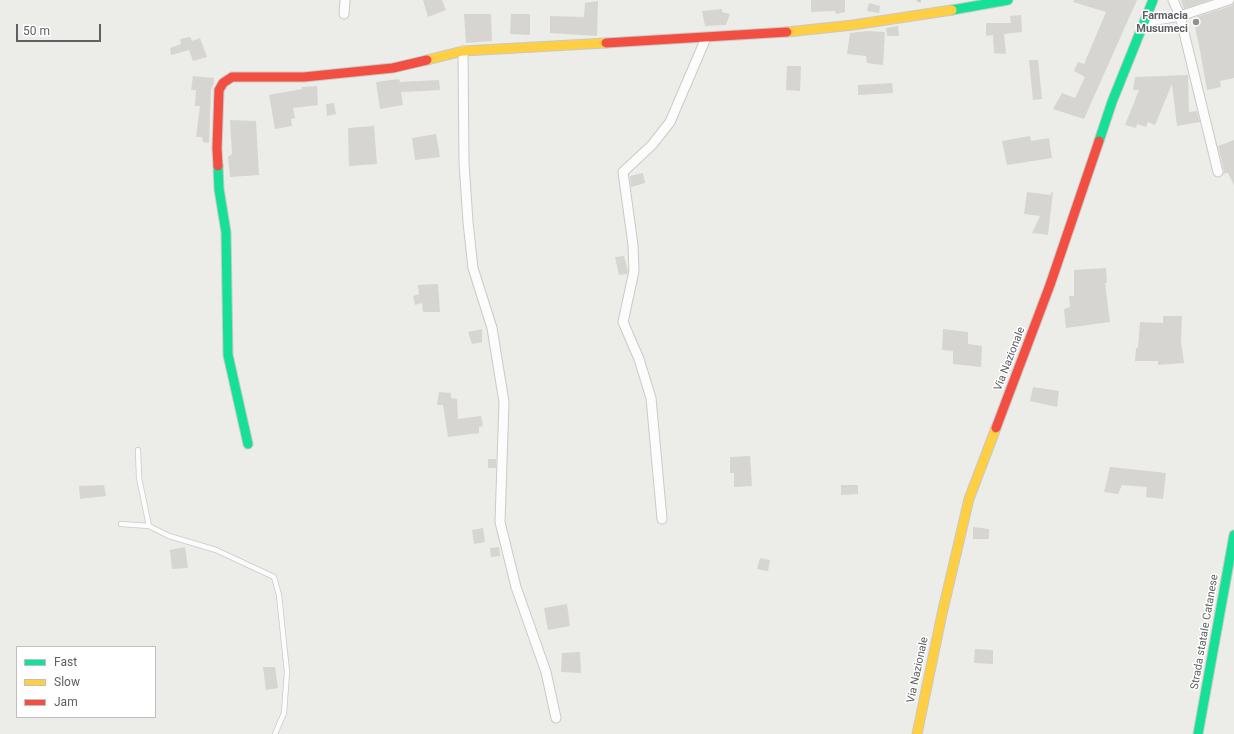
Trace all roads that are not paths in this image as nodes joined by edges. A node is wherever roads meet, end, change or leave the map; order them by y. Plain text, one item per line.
1 (345, 0) edge
2 (1008, 0) edge
3 (1153, 0) edge
4 (1173, 0) edge
5 (1229, 0) edge
6 (344, 14) dead end
7 (1180, 16) junction
8 (1145, 22) junction
9 (706, 38) junction
10 (463, 51) junction
11 (1218, 172) dead end
12 (248, 444) dead end
13 (138, 450) dead end
14 (662, 519) dead end
15 (121, 524) dead end
16 (149, 526) junction
17 (1234, 535) edge
18 (556, 718) dead end
19 (275, 734) edge
20 (917, 734) edge
21 (1198, 734) edge

1 - 6 street
2 - 9 street
3 - 8 street, Via Nazionale
4 - 7 street
5 - 7 street
7 - 8 street
7 - 11 street
8 - 20 street, Via Nazionale
9 - 10 street
9 - 14 street
10 - 12 street
10 - 18 street
13 - 16 lane
15 - 16 lane
16 - 19 lane
17 - 21 street, Strada statale Catanese

